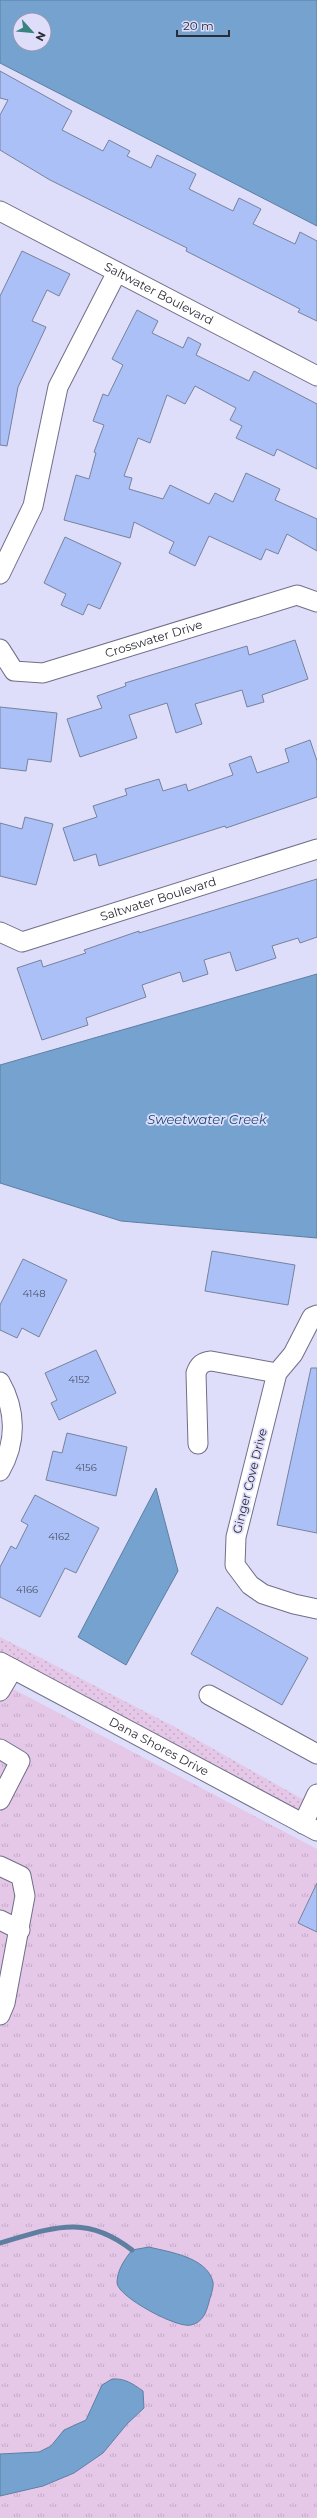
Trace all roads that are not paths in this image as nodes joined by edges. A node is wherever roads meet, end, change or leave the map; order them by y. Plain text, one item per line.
1 (0, 211) edge
2 (117, 272) junction
3 (317, 376) edge
4 (0, 574) edge
5 (317, 602) edge
6 (0, 649) edge
7 (317, 849) edge
8 (0, 932) edge
9 (317, 1315) edge
10 (277, 1373) junction
11 (0, 1382) edge
12 (198, 1444) dead end
13 (0, 1471) edge
14 (317, 1608) edge
15 (7, 1665) edge
16 (0, 1691) edge
17 (209, 1695) dead end
18 (0, 1749) edge
19 (317, 1754) edge
20 (317, 1794) edge
21 (0, 1800) edge
22 (310, 1827) edge
23 (0, 1866) edge
24 (0, 1920) edge
25 (20, 1930) junction
26 (6, 1969) edge
27 (0, 2015) edge

1 - 2 street, Saltwater Boulevard
2 - 3 street, Saltwater Boulevard
2 - 4 street
5 - 6 street, Crosswater Drive
7 - 8 street, Saltwater Boulevard
9 - 10 street, Ginger Cove Drive
10 - 12 street
10 - 14 street, Ginger Cove Drive
11 - 13 street
15 - 16 street
15 - 22 street, Dana Shores Drive
17 - 19 street
18 - 21 street
20 - 22 street
23 - 25 street
24 - 25 street
25 - 26 street
26 - 27 street

